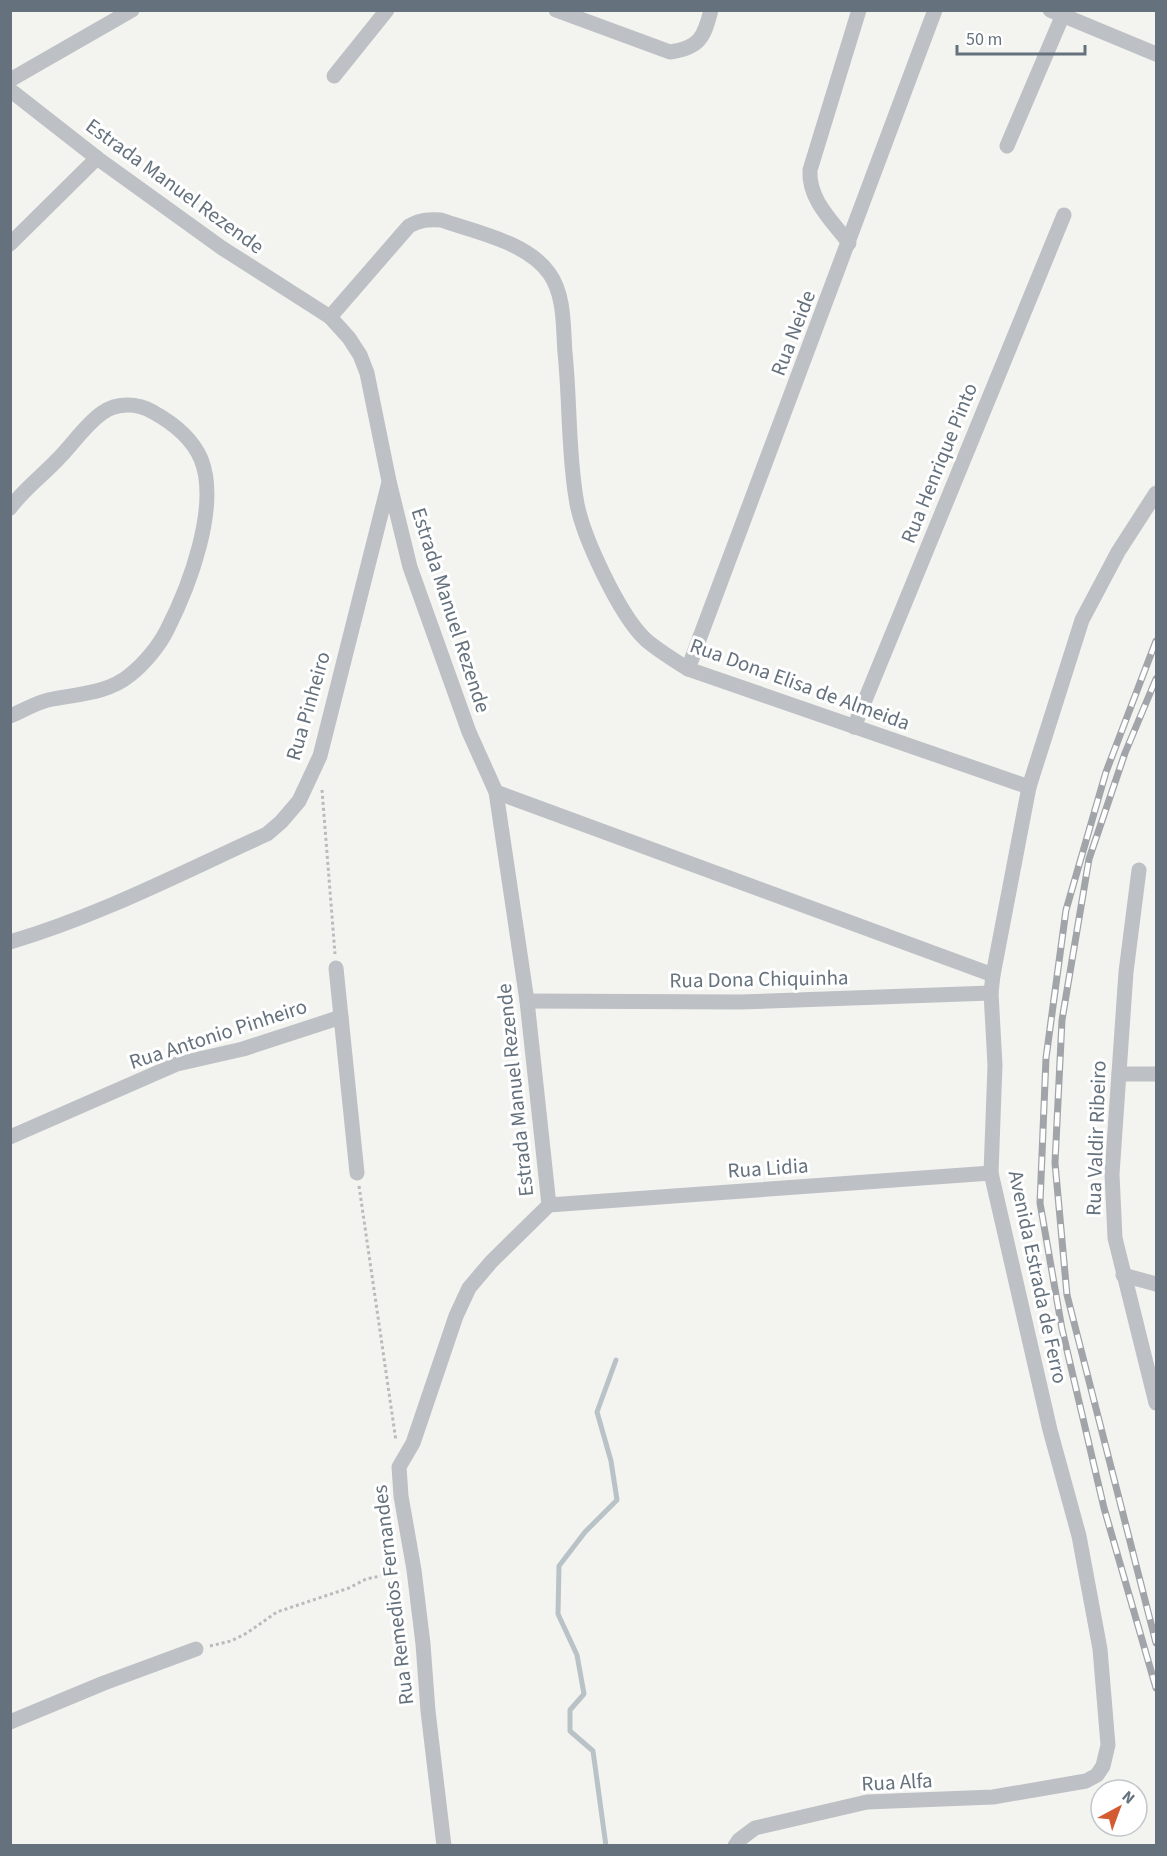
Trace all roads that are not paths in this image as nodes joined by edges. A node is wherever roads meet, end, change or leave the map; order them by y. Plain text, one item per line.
1 (132, 10) edge
2 (387, 10) edge
3 (556, 10) edge
4 (711, 10) edge
5 (859, 10) edge
6 (935, 10) edge
7 (1059, 12) edge
8 (1156, 54) edge
9 (334, 76) dead end
10 (10, 80) edge
11 (10, 90) edge
12 (1007, 146) dead end
13 (97, 158) junction
14 (1064, 215) dead end
15 (849, 243) junction
16 (10, 244) edge
17 (330, 318) junction
18 (389, 481) junction
19 (1156, 493) edge
20 (10, 508) edge
21 (687, 669) junction
22 (11, 712) edge
23 (854, 727) junction
24 (1029, 788) junction
25 (496, 792) junction
26 (1139, 870) dead end
27 (10, 942) edge
28 (336, 968) road end
29 (993, 975) junction
30 (991, 993) junction
31 (527, 1001) junction
32 (341, 1017) junction
33 (1119, 1074) junction
34 (1156, 1074) edge
35 (10, 1137) edge
36 (357, 1173) road end
37 (991, 1173) junction
38 (549, 1205) junction
39 (1123, 1275) junction
40 (1156, 1284) edge
41 (1156, 1403) edge
42 (196, 1648) road end
43 (10, 1722) edge
44 (1068, 1784) joint
45 (444, 1845) edge
46 (735, 1845) edge

1 - 10 street
2 - 9 street
3 - 4 street
5 - 15 street
6 - 15 street, Rua Neide
7 - 8 street
7 - 12 street
11 - 13 street, Estrada Manuel Rezende
13 - 16 street
13 - 17 street, Estrada Manuel Rezende
14 - 23 street, Rua Henrique Pinto
15 - 21 street, Rua Neide
17 - 18 street, Estrada Manuel Rezende
17 - 21 street, Rua Dona Elisa de Almeida
18 - 25 street, Estrada Manuel Rezende
18 - 27 street, Rua Pinheiro
19 - 24 street, Avenida Estrada de Ferro
20 - 22 street
21 - 23 street, Rua Dona Elisa de Almeida
23 - 24 street, Rua Dona Elisa de Almeida
24 - 29 street, Avenida Estrada de Ferro
25 - 29 street
25 - 31 street, Estrada Manuel Rezende
26 - 33 street, Rua Valdir Ribeiro
28 - 32 street
29 - 30 street, Avenida Estrada de Ferro
30 - 31 street, Rua Dona Chiquinha
30 - 37 street, Avenida Estrada de Ferro
31 - 38 street, Estrada Manuel Rezende
32 - 35 street, Rua Antonio Pinheiro
32 - 36 street
33 - 34 street
33 - 39 street, Rua Valdir Ribeiro
37 - 38 street, Rua Lidia
37 - 44 street, Avenida Estrada de Ferro
38 - 45 street, Rua Remedios Fernandes
39 - 40 street
39 - 41 street, Rua Valdir Ribeiro
42 - 43 street
44 - 46 street, Rua Alfa

